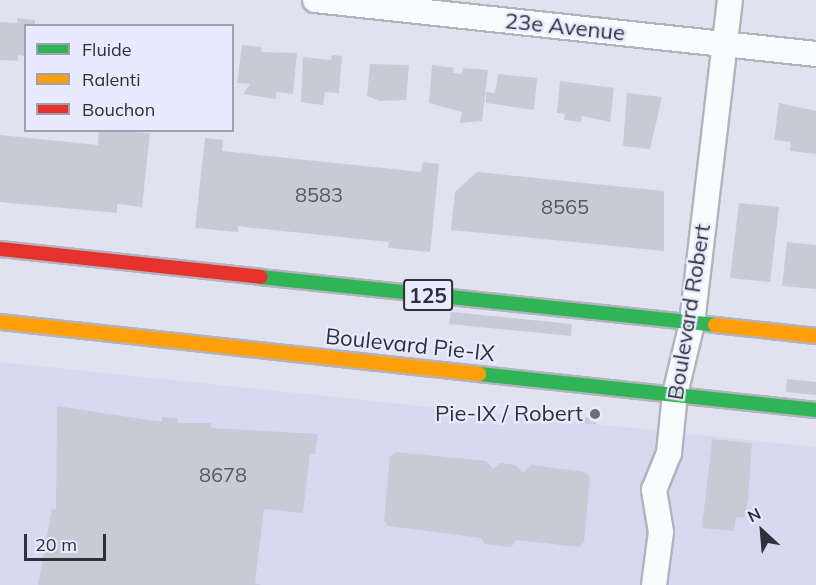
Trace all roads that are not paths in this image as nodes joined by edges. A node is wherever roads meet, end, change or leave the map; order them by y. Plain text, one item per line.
1 (315, 0) edge
2 (730, 0) edge
3 (725, 45) junction
4 (816, 54) edge
5 (0, 249) edge
6 (0, 322) edge
7 (692, 323) junction
8 (816, 336) edge
9 (675, 394) junction
10 (816, 410) edge
11 (654, 585) edge

1 - 3 street, 23e Avenue
2 - 3 street, Boulevard Robert
3 - 4 street, 23e Avenue
3 - 7 street, Boulevard Robert
5 - 7 main road, 125
6 - 9 main road, Boulevard Pie-IX
7 - 8 main road, 125
7 - 9 street, Boulevard Robert
9 - 10 main road, Boulevard Pie-IX
9 - 11 street, Boulevard Robert

